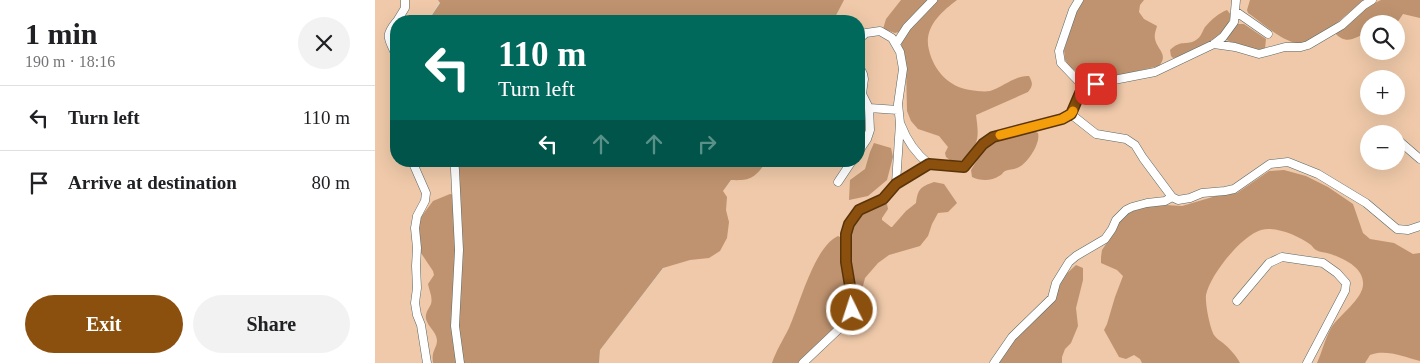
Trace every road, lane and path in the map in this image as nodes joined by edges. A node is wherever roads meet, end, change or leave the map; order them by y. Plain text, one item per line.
1 (405, 0) edge
2 (933, 0) edge
3 (1079, 0) edge
4 (1236, 0) edge
5 (1372, 0) edge
6 (1235, 11) junction
7 (401, 15) edge
8 (390, 30) edge
9 (865, 34) edge
10 (1268, 34) dead end
11 (390, 44) edge
12 (896, 44) junction
13 (1214, 44) junction
14 (1083, 86) junction
15 (865, 100) edge
16 (869, 108) junction
17 (898, 110) junction
18 (1071, 114) junction
19 (900, 123) junction
20 (865, 142) edge
21 (1405, 146) edge
22 (1420, 159) edge
23 (929, 164) junction
24 (415, 167) edge
25 (455, 167) edge
26 (848, 167) edge
27 (838, 182) dead end
28 (896, 184) junction
29 (1172, 197) junction
30 (1420, 226) edge
31 (1237, 301) dead end
32 (427, 363) edge
33 (460, 363) edge
34 (803, 363) edge
35 (994, 363) edge
36 (1307, 363) edge

1 - 7 lane
2 - 12 lane
3 - 14 lane
4 - 6 lane
5 - 13 lane
6 - 10 lane
6 - 13 lane
8 - 11 lane
9 - 12 lane
12 - 17 lane
13 - 14 lane
14 - 18 lane
15 - 16 lane
16 - 17 lane
16 - 20 lane
17 - 19 lane
18 - 23 lane
18 - 29 lane
19 - 23 lane
19 - 28 lane
21 - 22 lane
23 - 28 lane
24 - 32 lane
25 - 33 lane
26 - 27 lane
28 - 34 lane
29 - 30 lane
29 - 35 lane
31 - 36 lane

